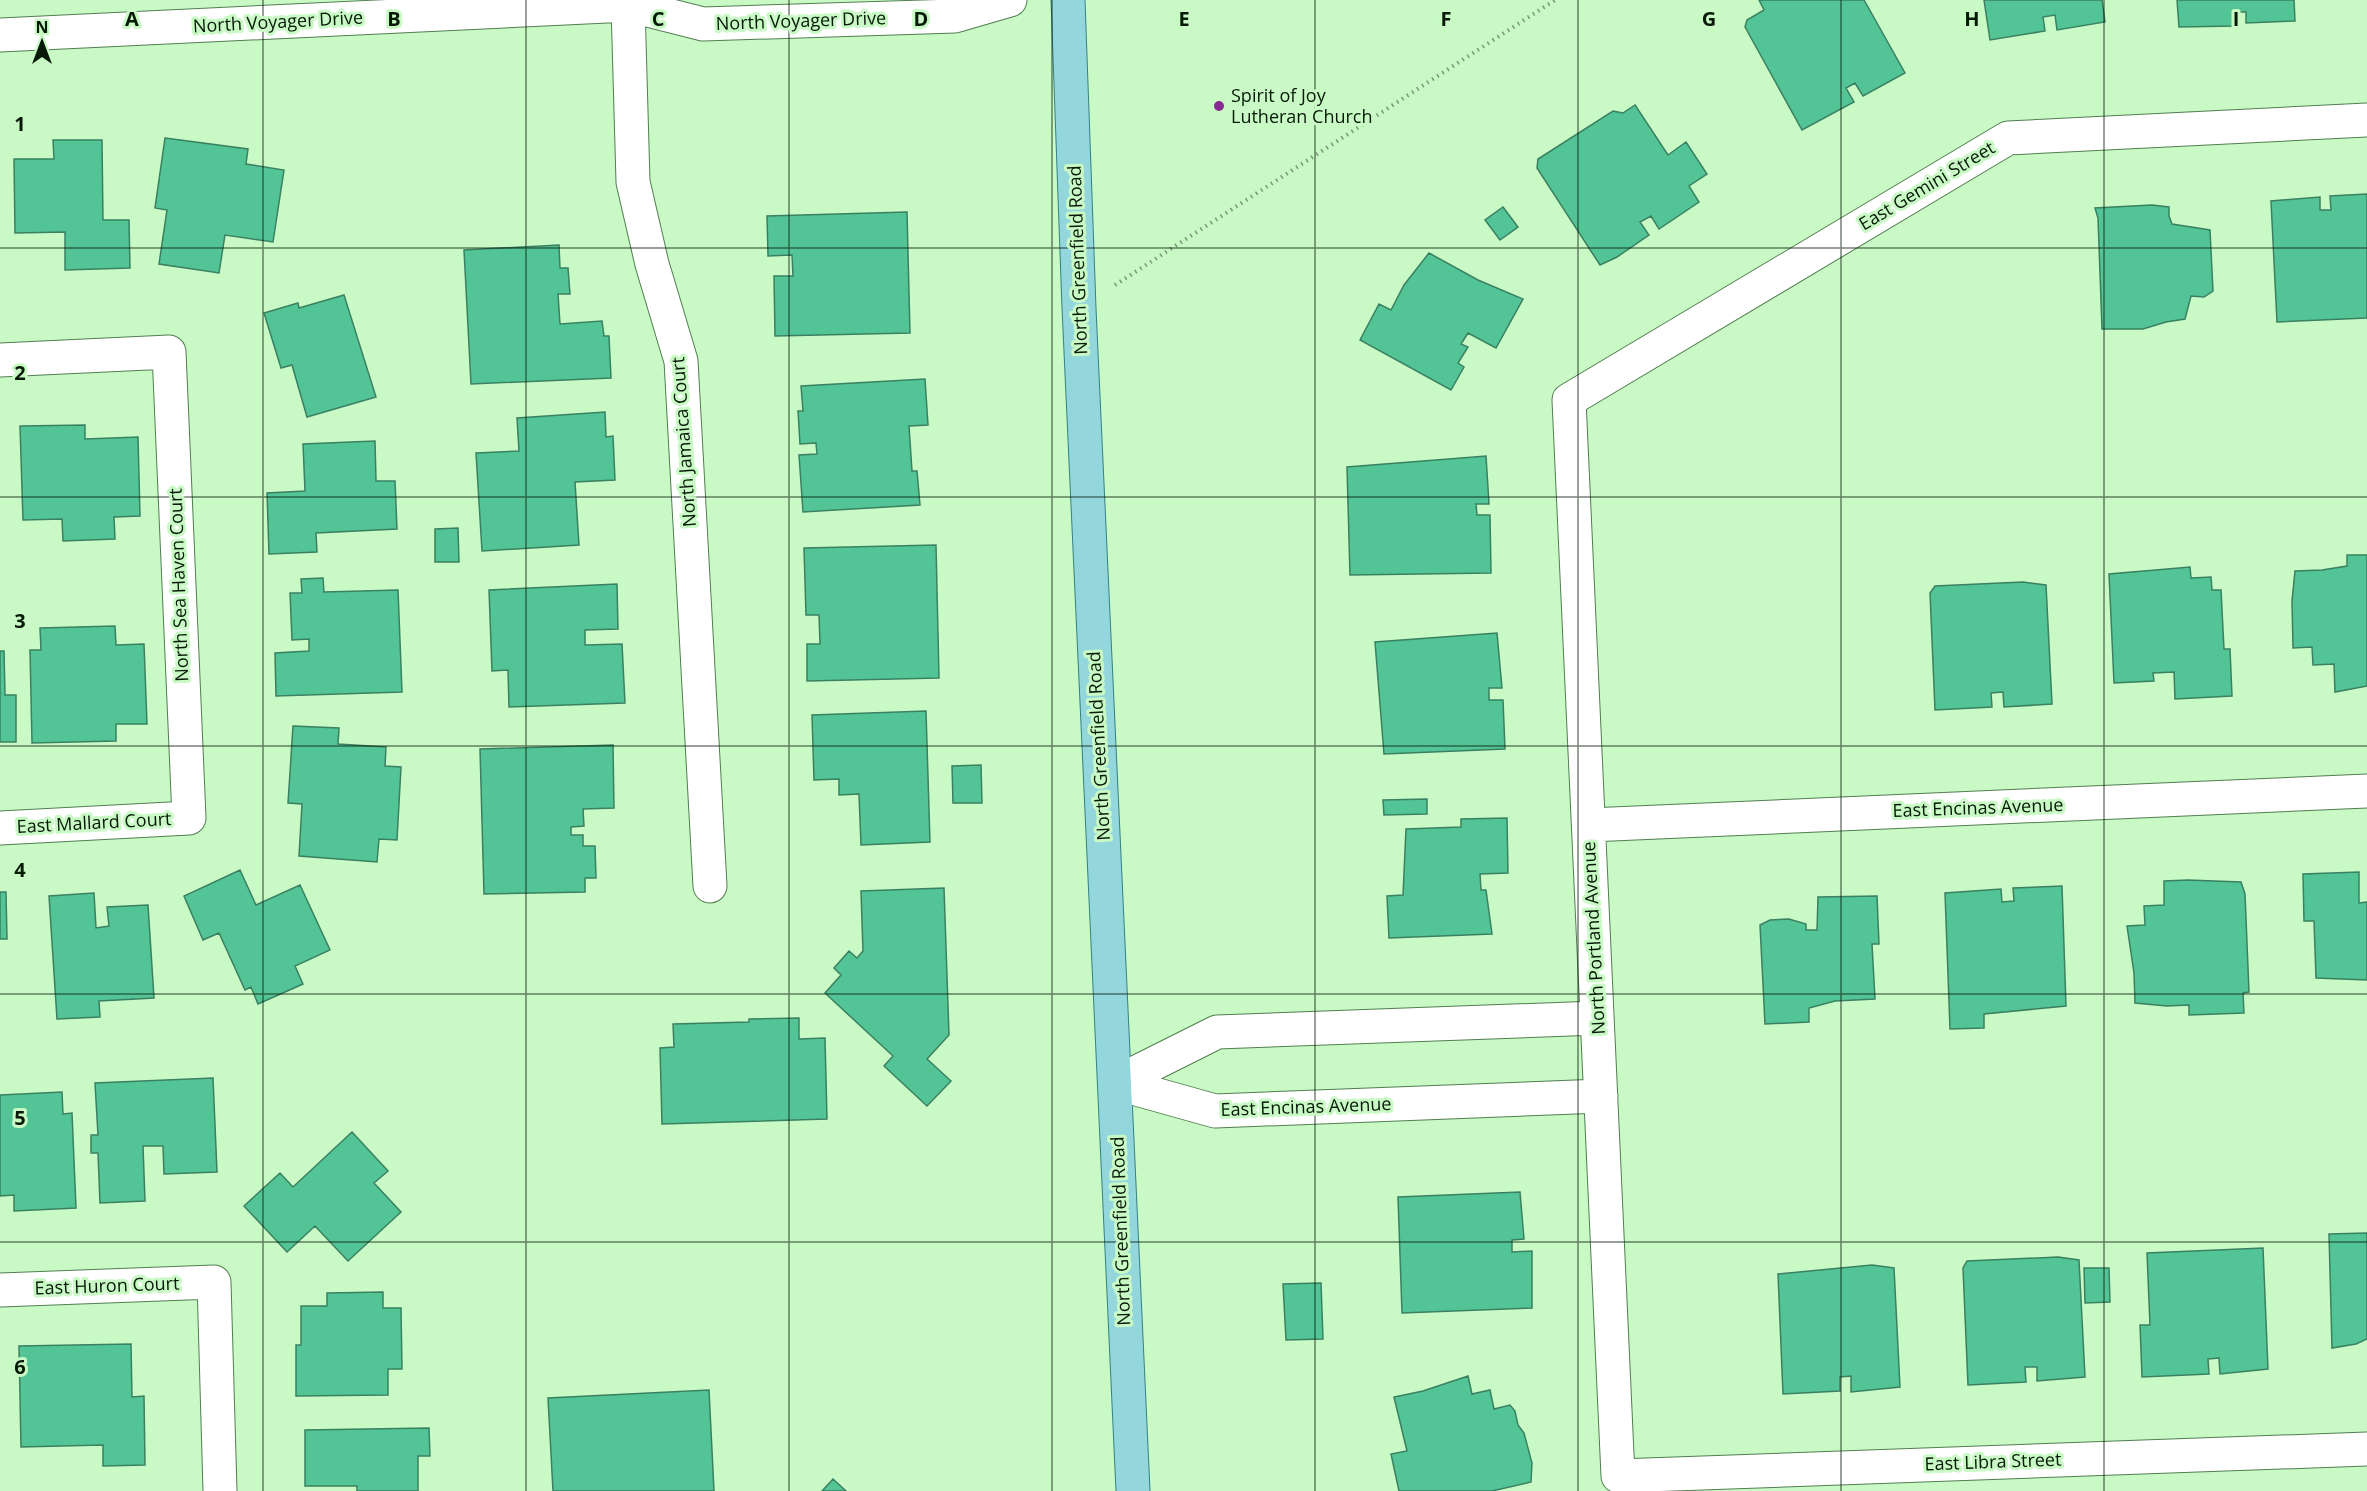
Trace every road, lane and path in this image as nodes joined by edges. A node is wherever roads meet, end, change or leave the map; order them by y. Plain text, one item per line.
1 (1010, 0) edge
2 (1068, 0) edge
3 (1556, 0) edge
4 (635, 2) edge
5 (0, 35) edge
6 (2367, 120) edge
7 (1079, 308) junction
8 (0, 360) edge
9 (1569, 400) joint
10 (2367, 791) edge
11 (189, 818) joint
12 (1589, 825) junction
13 (0, 828) edge
14 (710, 886) dead end
15 (1597, 1018) junction
16 (1115, 1083) junction
17 (1601, 1096) junction
18 (0, 1290) edge
19 (2367, 1449) edge
20 (1618, 1476) joint
21 (220, 1491) edge
22 (1133, 1491) edge

1 - 4 street, North Voyager Drive
2 - 7 main road, North Greenfield Road
3 - 7 path
4 - 5 street, North Voyager Drive
4 - 14 street, North Jamaica Court
6 - 9 street, East Gemini Street
7 - 16 main road, North Greenfield Road
8 - 11 street, North Sea Haven Court
9 - 12 street, North Portland Avenue
10 - 12 street, East Encinas Avenue
11 - 13 street, East Mallard Court
12 - 15 street, North Portland Avenue
15 - 16 street
15 - 17 street, North Portland Avenue
16 - 17 street, East Encinas Avenue
16 - 22 main road, North Greenfield Road
17 - 20 street, North Portland Avenue
18 - 21 street, East Huron Court
19 - 20 street, East Libra Street

